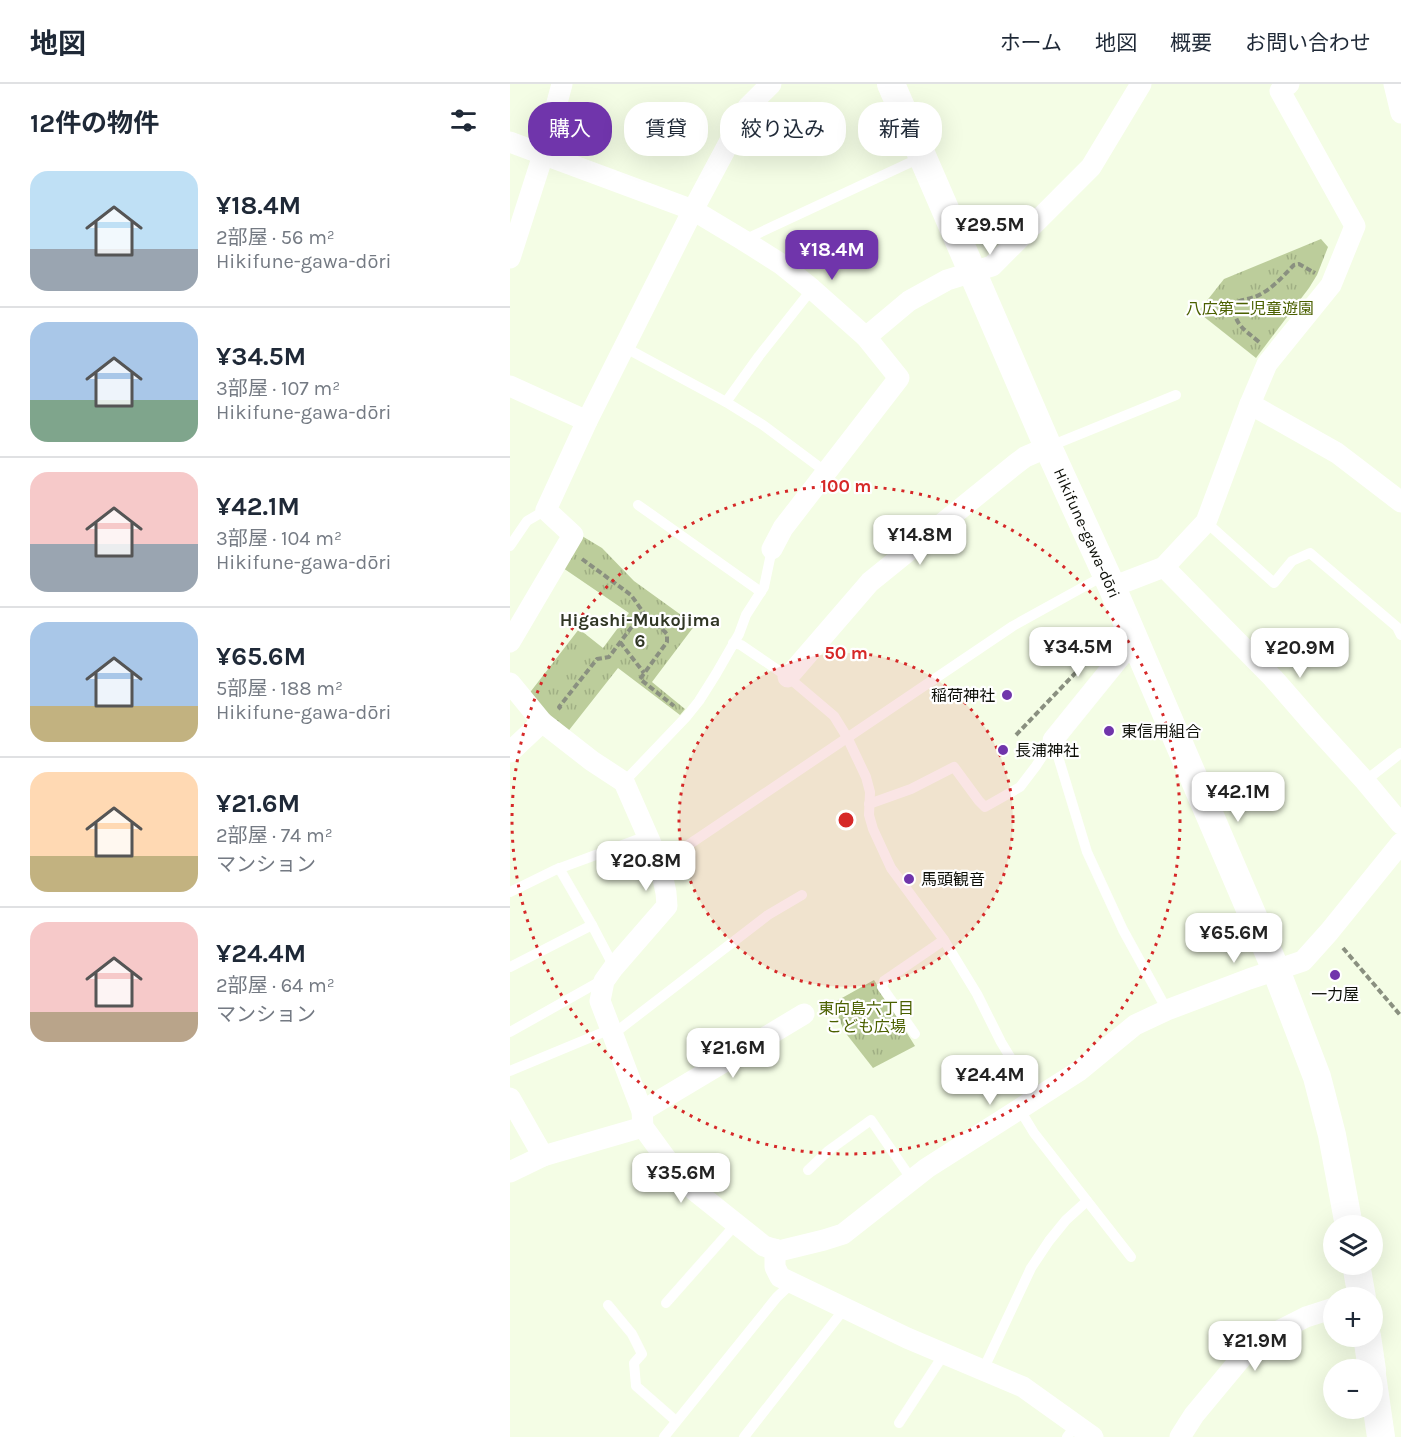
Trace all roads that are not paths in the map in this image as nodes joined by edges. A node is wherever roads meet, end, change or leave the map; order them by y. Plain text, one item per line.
1 (562, 84) edge
2 (771, 84) edge
3 (891, 84) edge
4 (1141, 84) edge
5 (1394, 84) edge
6 (1281, 86) edge
7 (557, 102) edge
8 (1401, 113) edge
9 (510, 142) edge
10 (528, 149) edge
11 (543, 156) edge
12 (546, 156) edge
13 (922, 157) junction
14 (693, 210) junction
15 (743, 240) junction
16 (510, 256) edge
17 (971, 272) junction
18 (812, 289) junction
19 (866, 337) junction
20 (624, 347) junction
21 (510, 386) edge
22 (1176, 395) dead end
23 (726, 402) junction
24 (1250, 404) junction
25 (587, 421) junction
26 (1048, 447) junction
27 (826, 472) junction
28 (1401, 502) edge
29 (638, 505) dead end
30 (546, 510) junction
31 (1206, 522) junction
32 (510, 546) edge
33 (772, 549) joint
34 (1164, 567) junction
35 (1109, 581) junction
36 (761, 592) junction
37 (1401, 635) edge
38 (1134, 640) junction
39 (510, 642) edge
40 (734, 643) junction
41 (788, 677) junction
42 (510, 683) edge
43 (550, 718) junction
44 (847, 737) junction
45 (1053, 740) junction
46 (510, 752) edge
47 (1401, 753) edge
48 (1365, 781) junction
49 (624, 782) junction
50 (869, 804) junction
51 (1401, 824) edge
52 (647, 836) junction
53 (1401, 843) edge
54 (660, 864) junction
55 (559, 868) junction
56 (510, 892) edge
57 (802, 896) dead end
58 (592, 925) junction
59 (944, 940) junction
60 (510, 967) edge
61 (1276, 970) junction
62 (609, 974) junction
63 (1167, 1010) junction
64 (804, 1014) dead end
65 (510, 1032) edge
66 (612, 1032) junction
67 (915, 1034) dead end
68 (510, 1071) edge
69 (510, 1098) edge
70 (1028, 1105) junction
71 (643, 1119) junction
72 (543, 1156) junction
73 (808, 1170) dead end
74 (510, 1172) edge
75 (912, 1180) junction
76 (1087, 1201) junction
77 (1347, 1215) edge
78 (736, 1224) junction
79 (775, 1250) junction
80 (1131, 1257) dead end
81 (792, 1282) junction
82 (666, 1303) dead end
83 (608, 1305) dead end
84 (845, 1308) junction
85 (1323, 1312) edge
86 (944, 1354) junction
87 (983, 1370) junction
88 (1378, 1419) edge
89 (676, 1421) junction
90 (899, 1423) dead end
91 (1079, 1433) edge
92 (664, 1437) edge
93 (744, 1437) edge
94 (1180, 1437) edge
95 (1381, 1437) edge

1 - 7 street
2 - 14 street
3 - 13 street, Hikifune-gawa-dōri
4 - 17 street
5 - 8 street
6 - 24 street
9 - 10 street
11 - 16 street
12 - 14 street
13 - 15 lane
13 - 17 street, Hikifune-gawa-dōri
14 - 15 street
14 - 20 street
15 - 18 street
17 - 19 street
17 - 26 street, Hikifune-gawa-dōri
18 - 19 street
18 - 23 lane
19 - 27 street
20 - 23 lane
20 - 25 street
21 - 25 street
22 - 26 lane
23 - 27 lane
24 - 28 street
24 - 31 street
25 - 30 street
26 - 35 street, Hikifune-gawa-dōri
26 - 41 street
27 - 33 street
29 - 36 lane
30 - 32 lane
30 - 39 street
31 - 34 street
31 - 37 lane
33 - 36 lane
34 - 35 street
34 - 48 street
35 - 38 street, Hikifune-gawa-dōri
35 - 44 lane
36 - 40 lane
38 - 45 street
38 - 61 street, Hikifune-gawa-dōri
40 - 41 lane
40 - 49 lane
41 - 44 lane
42 - 43 street
43 - 46 street
43 - 49 street
44 - 50 lane
44 - 54 lane
45 - 50 lane
45 - 63 lane
47 - 48 lane
48 - 51 street
49 - 52 street
50 - 59 lane
52 - 54 street
52 - 55 lane
53 - 61 street
54 - 62 street
55 - 56 lane
55 - 58 lane
57 - 66 lane
58 - 60 lane
58 - 62 lane
59 - 67 lane
59 - 70 lane
61 - 63 street
61 - 77 street, Hikifune-gawa-dōri
62 - 65 lane
62 - 66 street
63 - 70 street
64 - 71 street
66 - 68 lane
66 - 71 street
69 - 72 street
70 - 75 street
70 - 76 lane
71 - 72 street
71 - 78 street
72 - 74 street
73 - 75 lane
75 - 79 street
76 - 80 lane
76 - 87 lane
78 - 79 street
78 - 82 lane
79 - 81 street
81 - 84 street
81 - 89 lane
83 - 89 lane
84 - 86 street
84 - 93 lane
85 - 94 street
86 - 87 street
86 - 90 lane
87 - 91 street
88 - 95 street
89 - 92 lane

